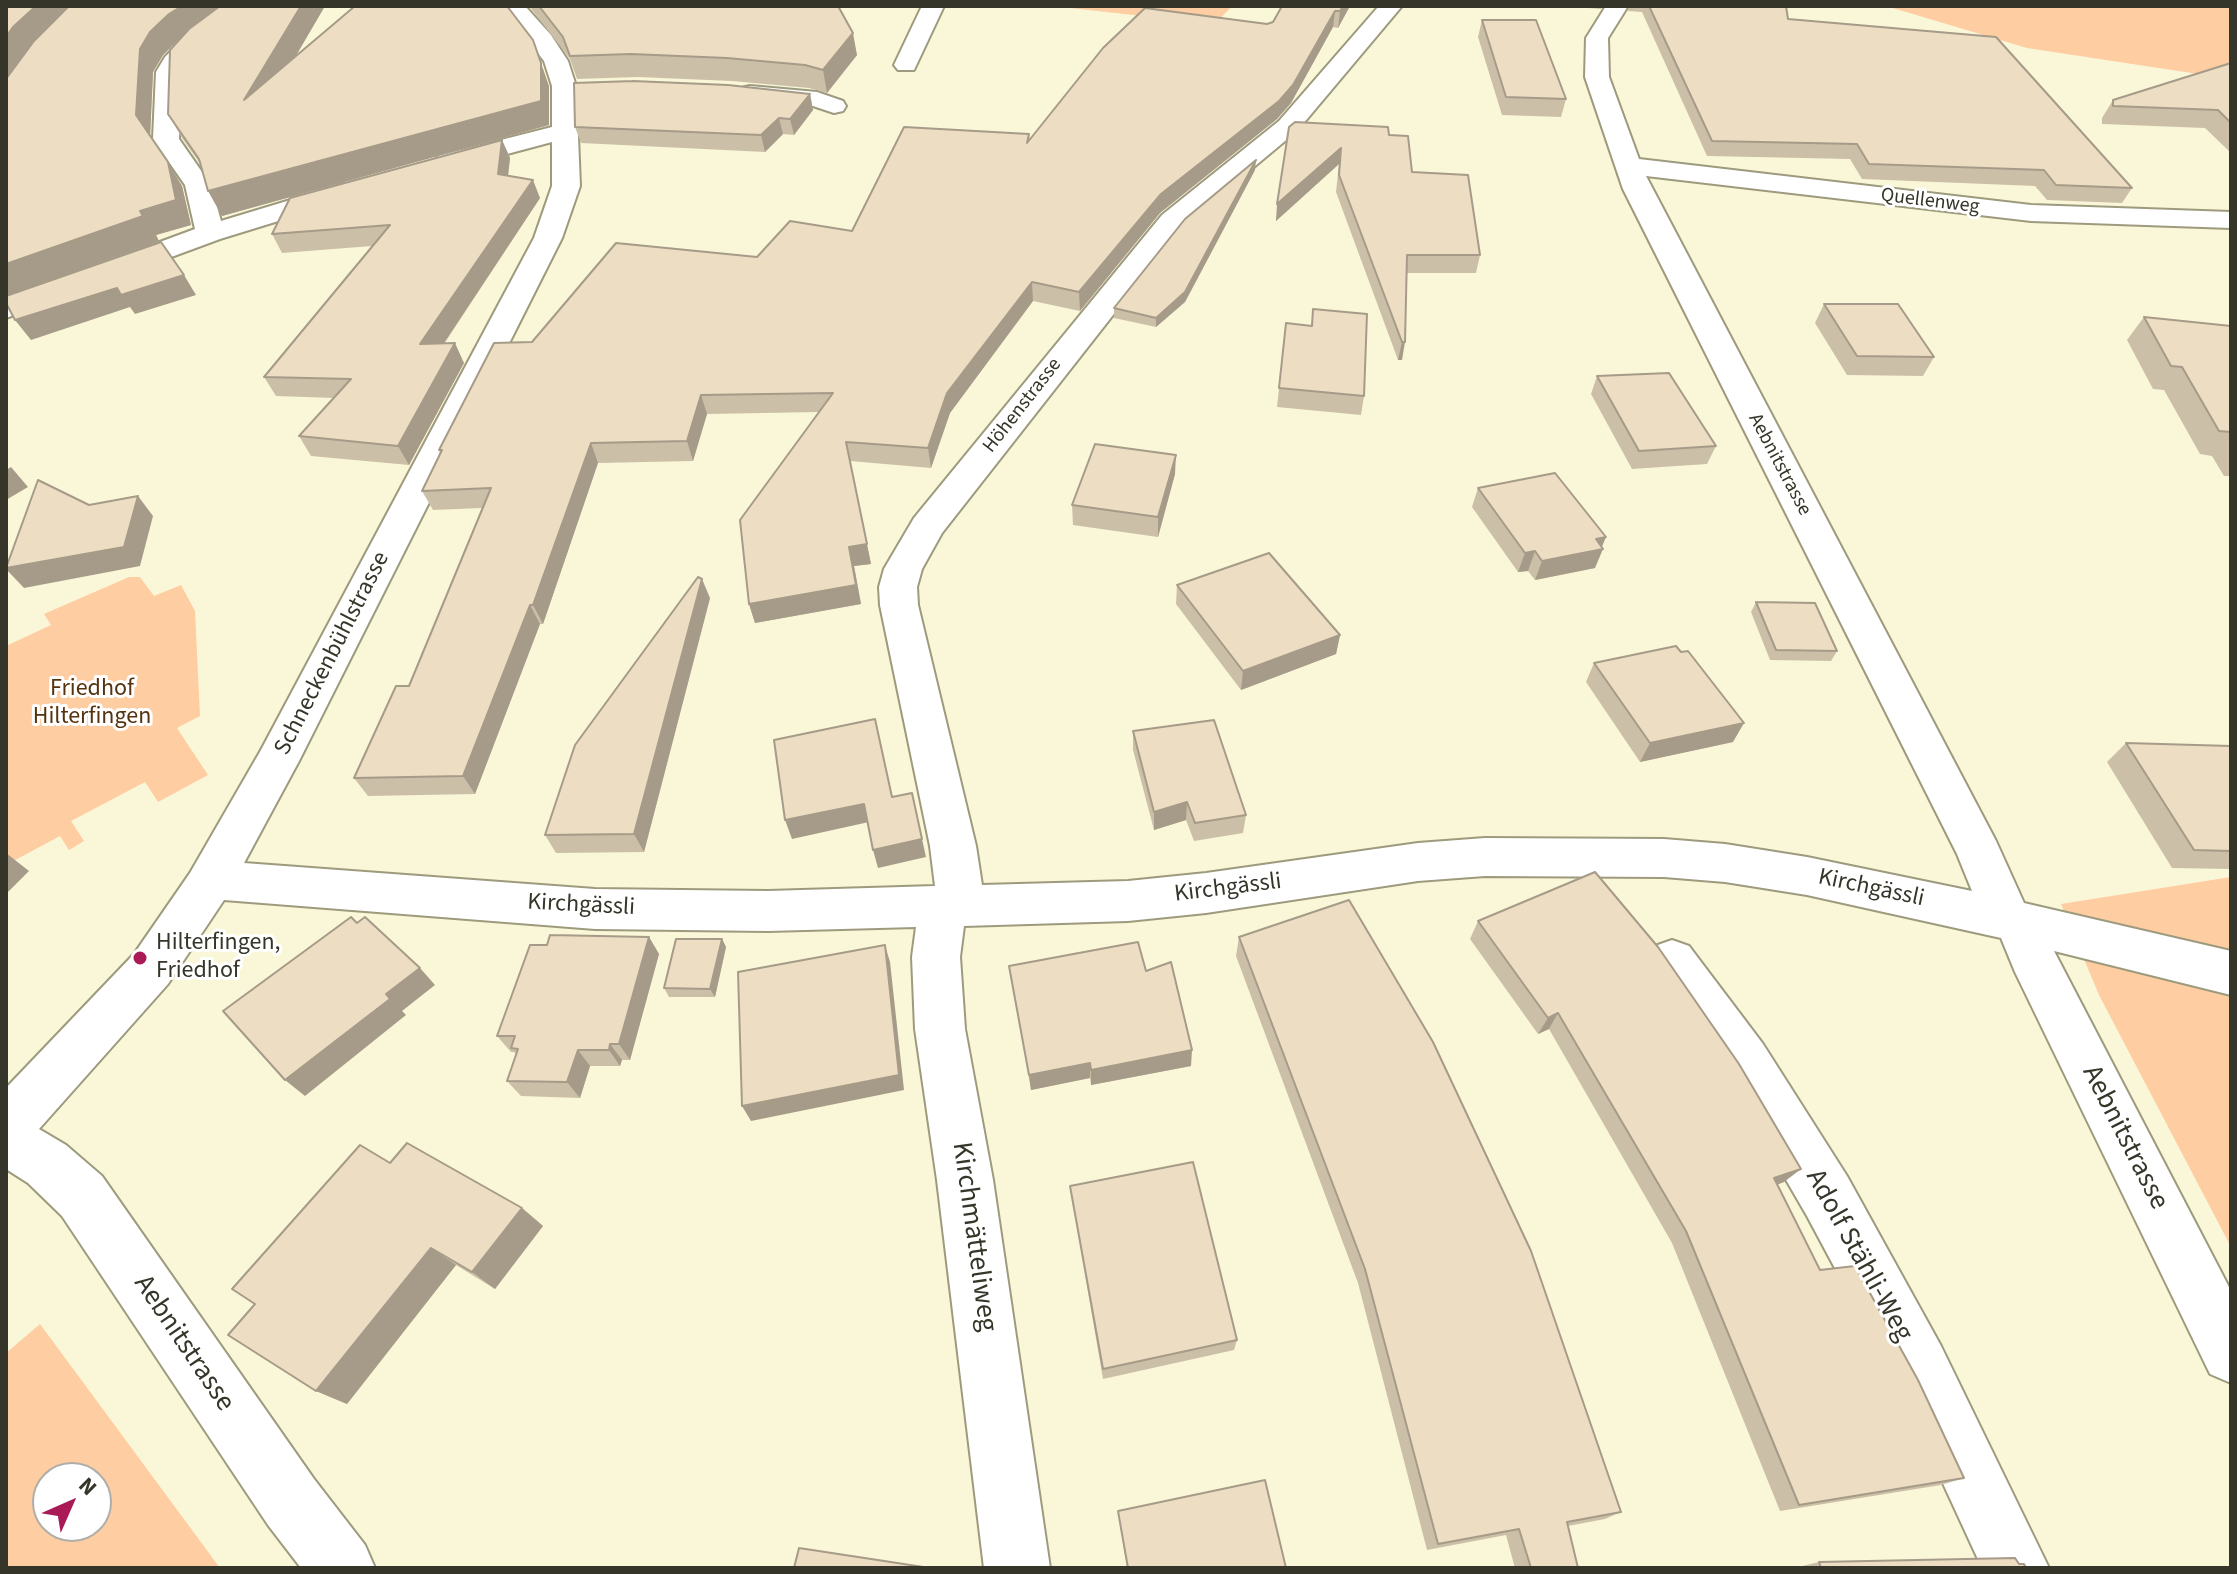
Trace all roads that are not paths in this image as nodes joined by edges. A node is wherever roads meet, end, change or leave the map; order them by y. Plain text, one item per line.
1 (247, 6) edge
2 (513, 6) edge
3 (933, 6) edge
4 (1391, 6) edge
5 (1617, 6) edge
6 (906, 65) dead end
7 (590, 88) edge
8 (564, 90) junction
9 (732, 91) edge
10 (834, 106) dead end
11 (565, 131) junction
12 (1631, 166) junction
13 (423, 170) edge
14 (365, 186) edge
15 (2231, 220) edge
16 (210, 233) junction
17 (6, 309) edge
18 (212, 880) junction
19 (952, 906) junction
20 (2014, 920) junction
21 (1672, 961) edge
22 (2231, 973) edge
23 (6, 1126) edge
24 (6, 1139) edge
25 (2231, 1353) edge
26 (342, 1568) edge
27 (1017, 1568) edge
28 (2016, 1568) edge

1 - 16 street
2 - 8 street, Schneckenbühlstrasse
3 - 6 street
4 - 19 street, Höhenstrasse
5 - 12 street, Aebnitstrasse
7 - 8 street
8 - 11 street, Schneckenbühlstrasse
9 - 10 street
11 - 13 street
11 - 18 street, Schneckenbühlstrasse
12 - 15 street, Quellenweg
12 - 20 street, Aebnitstrasse
14 - 16 street
16 - 17 street
18 - 19 street, Kirchgässli
18 - 23 street, Schneckenbühlstrasse
19 - 20 street, Kirchgässli
19 - 27 street, Kirchmätteliweg
20 - 22 street, Kirchgässli
20 - 25 street, Aebnitstrasse
21 - 28 street, Adolf Stähli-Weg
24 - 26 street, Aebnitstrasse

